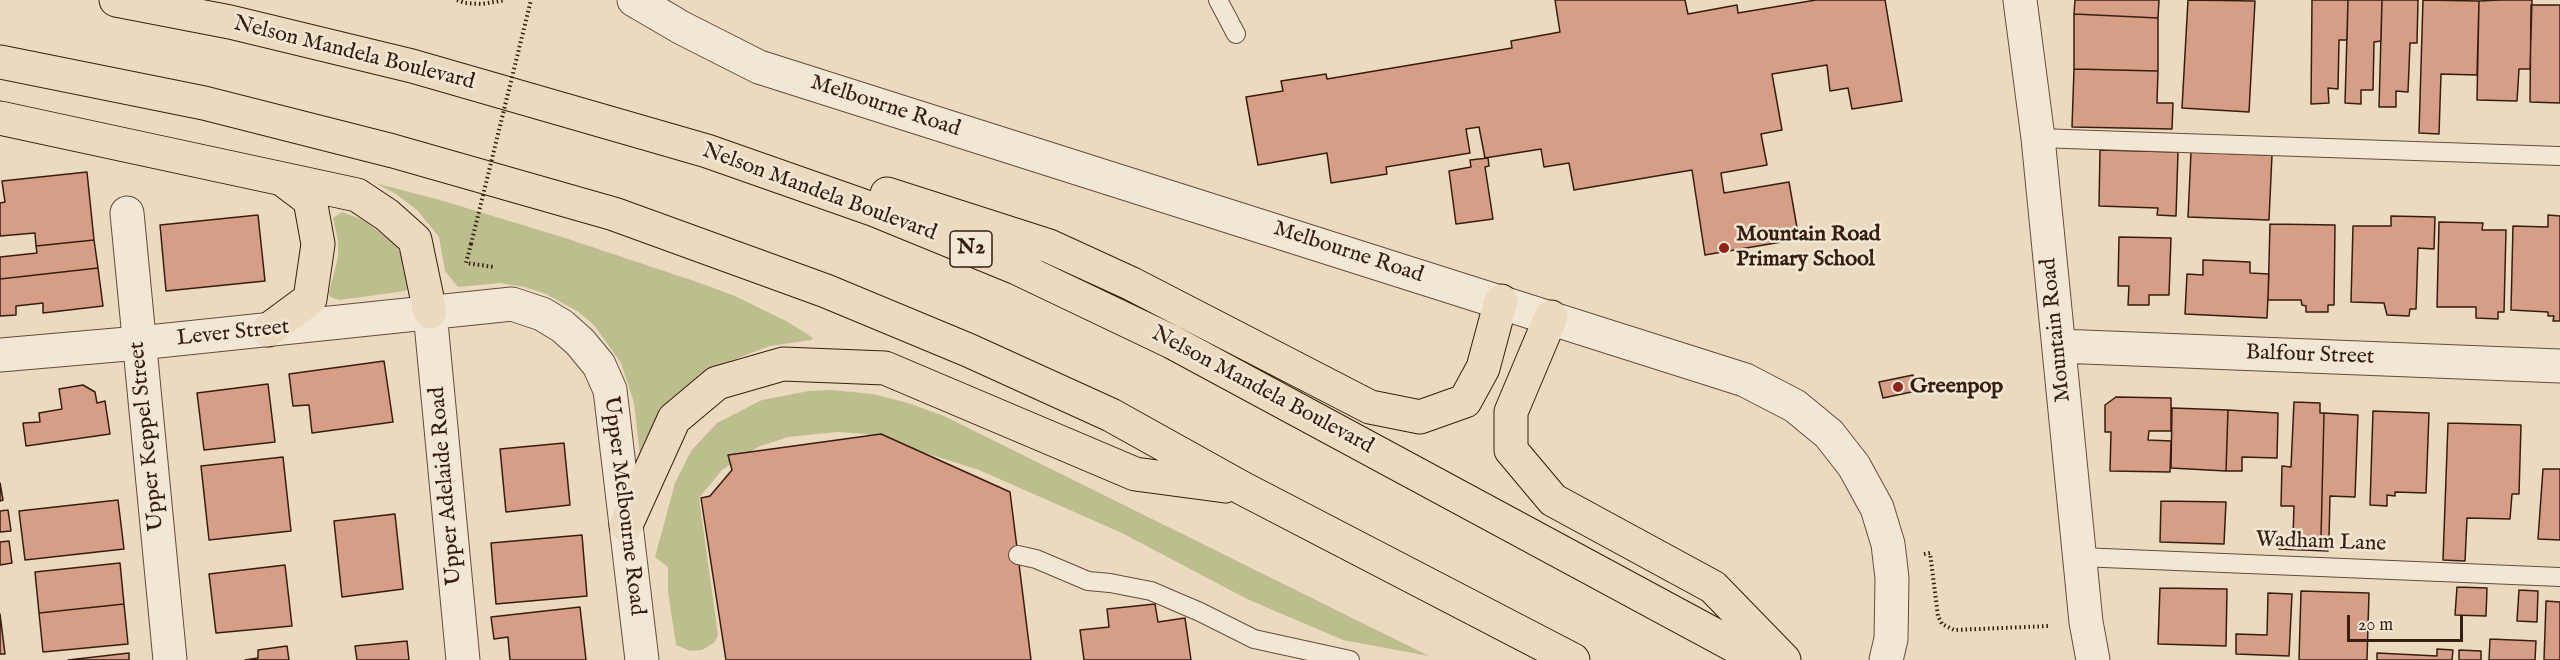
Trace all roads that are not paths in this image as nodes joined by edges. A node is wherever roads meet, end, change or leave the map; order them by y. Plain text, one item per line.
1 (116, 0) edge
2 (634, 0) edge
3 (1218, 0) edge
4 (2020, 0) edge
5 (1236, 34) dead end
6 (0, 62) edge
7 (0, 118) edge
8 (2038, 138) junction
9 (707, 151) junction
10 (2560, 156) edge
11 (281, 178) junction
12 (127, 213) dead end
13 (1502, 301) junction
14 (430, 312) junction
15 (1551, 317) junction
16 (268, 330) junction
17 (139, 343) junction
18 (2059, 346) junction
19 (0, 355) edge
20 (2560, 366) edge
21 (1242, 488) junction
22 (626, 525) junction
23 (1018, 555) dead end
24 (2080, 557) junction
25 (2560, 577) edge
26 (170, 660) edge
27 (463, 660) edge
28 (642, 660) edge
29 (1350, 660) edge
30 (1573, 660) edge
31 (1761, 660) edge
32 (1784, 660) edge
33 (1886, 660) edge
34 (2092, 660) edge

1 - 9 highway, Nelson Mandela Boulevard / N2
2 - 13 street, Melbourne Road
3 - 5 lane
4 - 8 street, Mountain Road
6 - 21 highway
7 - 11 highway
8 - 10 lane
8 - 18 street, Mountain Road
9 - 13 highway
9 - 31 highway, Nelson Mandela Boulevard / N2
11 - 14 highway
11 - 16 highway
12 - 17 street, Upper Keppel Street
13 - 15 street, Melbourne Road
14 - 16 street, Lever Street
14 - 22 street, Upper Melbourne Road
14 - 27 street, Upper Adelaide Road
15 - 32 highway
15 - 33 street, Melbourne Road
16 - 17 street, Lever Street
17 - 19 street, Lever Street
17 - 26 street, Upper Keppel Street
18 - 20 street, Balfour Street
18 - 24 street, Mountain Road
21 - 22 highway
21 - 30 highway
22 - 28 street, Upper Melbourne Road
23 - 29 lane
24 - 25 lane, Wadham Lane
24 - 34 street, Mountain Road

